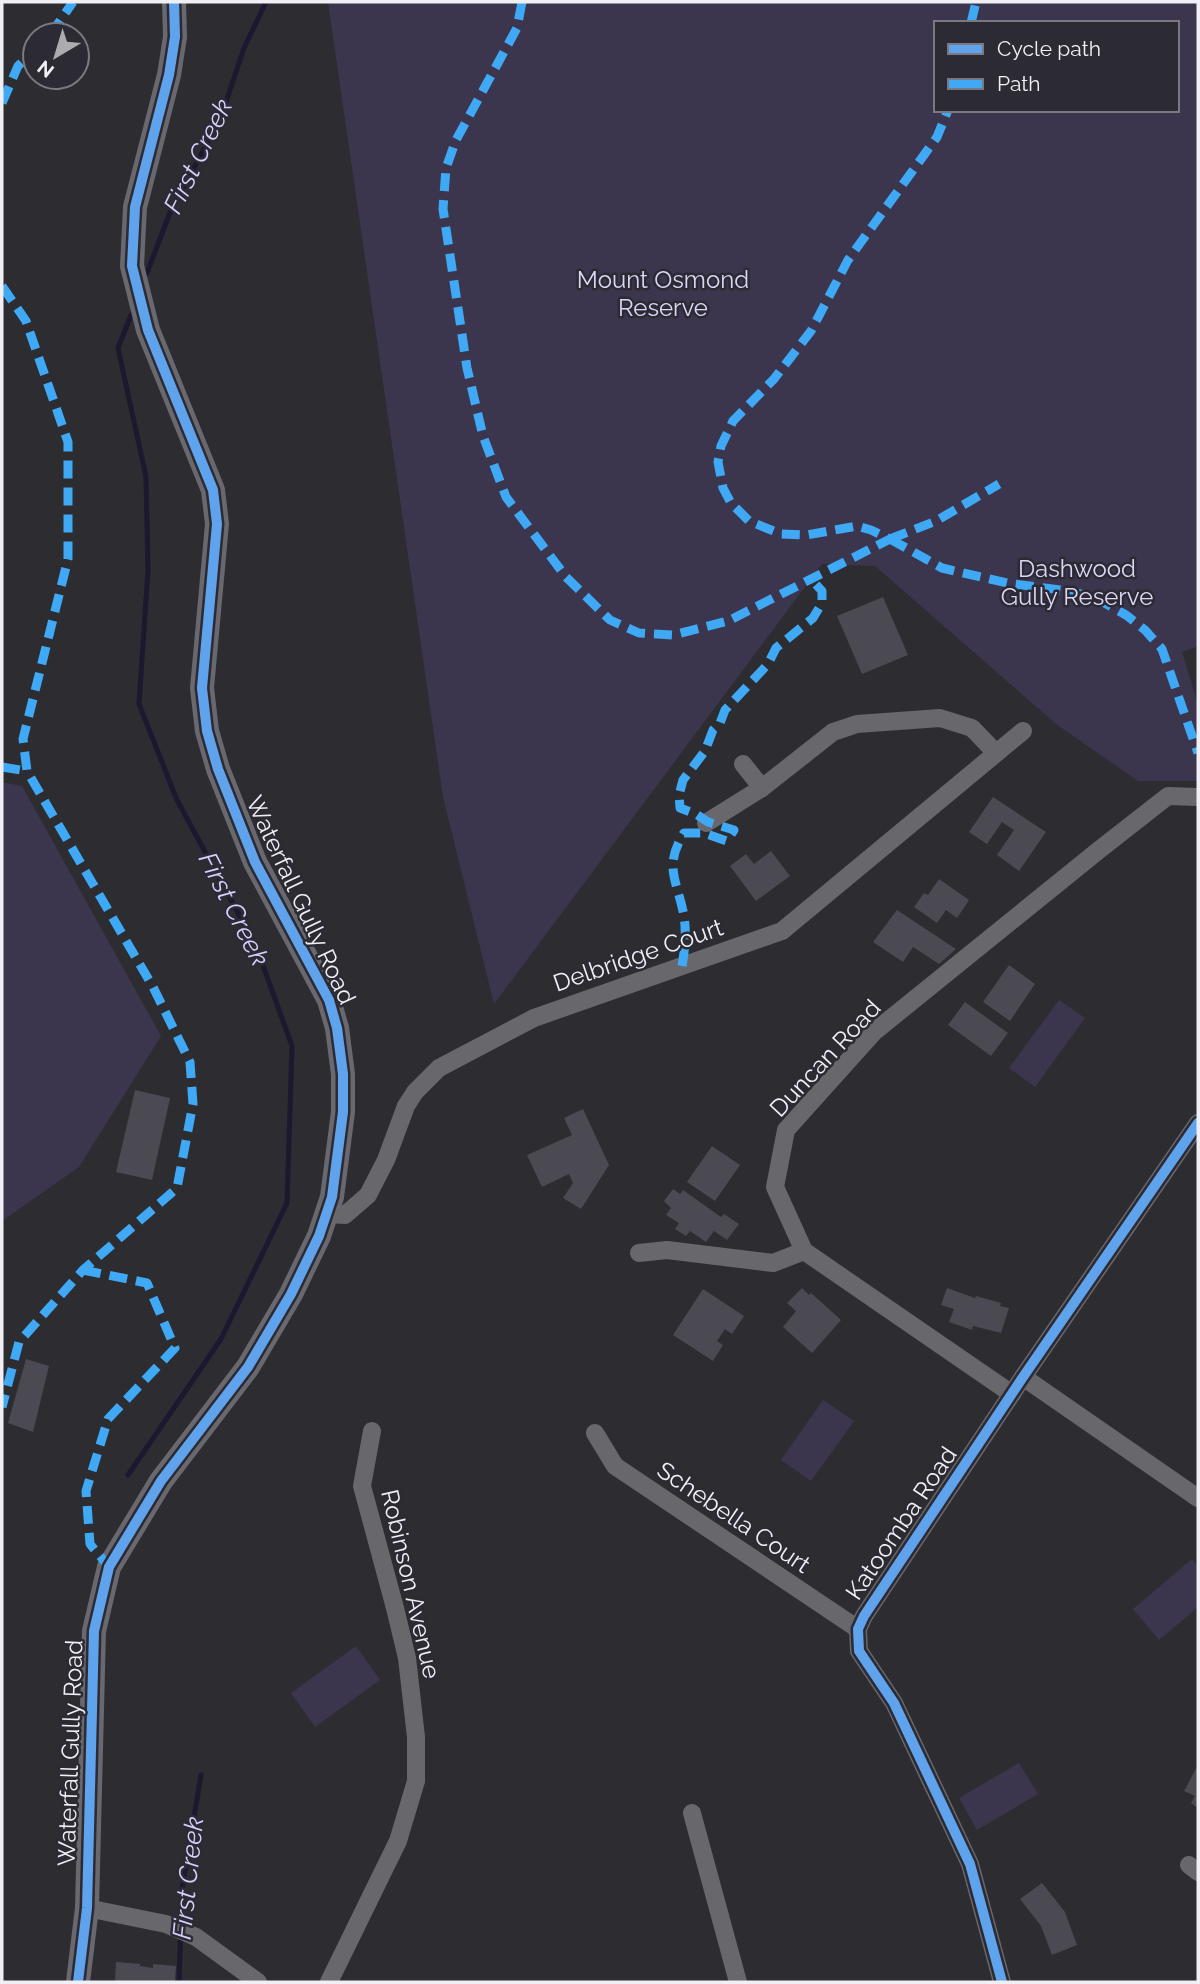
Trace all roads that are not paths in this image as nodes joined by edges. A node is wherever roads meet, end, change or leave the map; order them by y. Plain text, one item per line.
1 (174, 2) edge
2 (1023, 731) dead end
3 (996, 752) junction
4 (743, 765) dead end
5 (762, 788) junction
6 (1198, 797) edge
7 (706, 823) dead end
8 (1198, 1123) edge
9 (1192, 1143) edge
10 (327, 1214) junction
11 (804, 1251) junction
12 (639, 1253) dead end
13 (1023, 1377) junction
14 (1012, 1394) junction
15 (372, 1431) dead end
16 (595, 1433) dead end
17 (1198, 1498) edge
18 (858, 1629) junction
19 (692, 1813) dead end
20 (87, 1908) junction
21 (78, 1982) edge
22 (258, 1982) edge
23 (329, 1982) edge
24 (738, 1982) edge
25 (1002, 1982) edge

1 - 10 street, Waterfall Gully Road
2 - 3 street, Delbridge Court
3 - 5 street
3 - 10 street, Delbridge Court
4 - 5 street
5 - 7 street
6 - 11 street, Duncan Road
8 - 9 street, Katoomba Road
9 - 13 street, Katoomba Road
10 - 20 street, Waterfall Gully Road
11 - 12 street
11 - 14 street
13 - 14 street, Katoomba Road
13 - 17 street
14 - 18 street, Katoomba Road
15 - 23 street, Robinson Avenue
16 - 18 street, Schebella Court
18 - 25 street, Katoomba Road
19 - 24 street
20 - 21 street, Waterfall Gully Road
20 - 22 street

